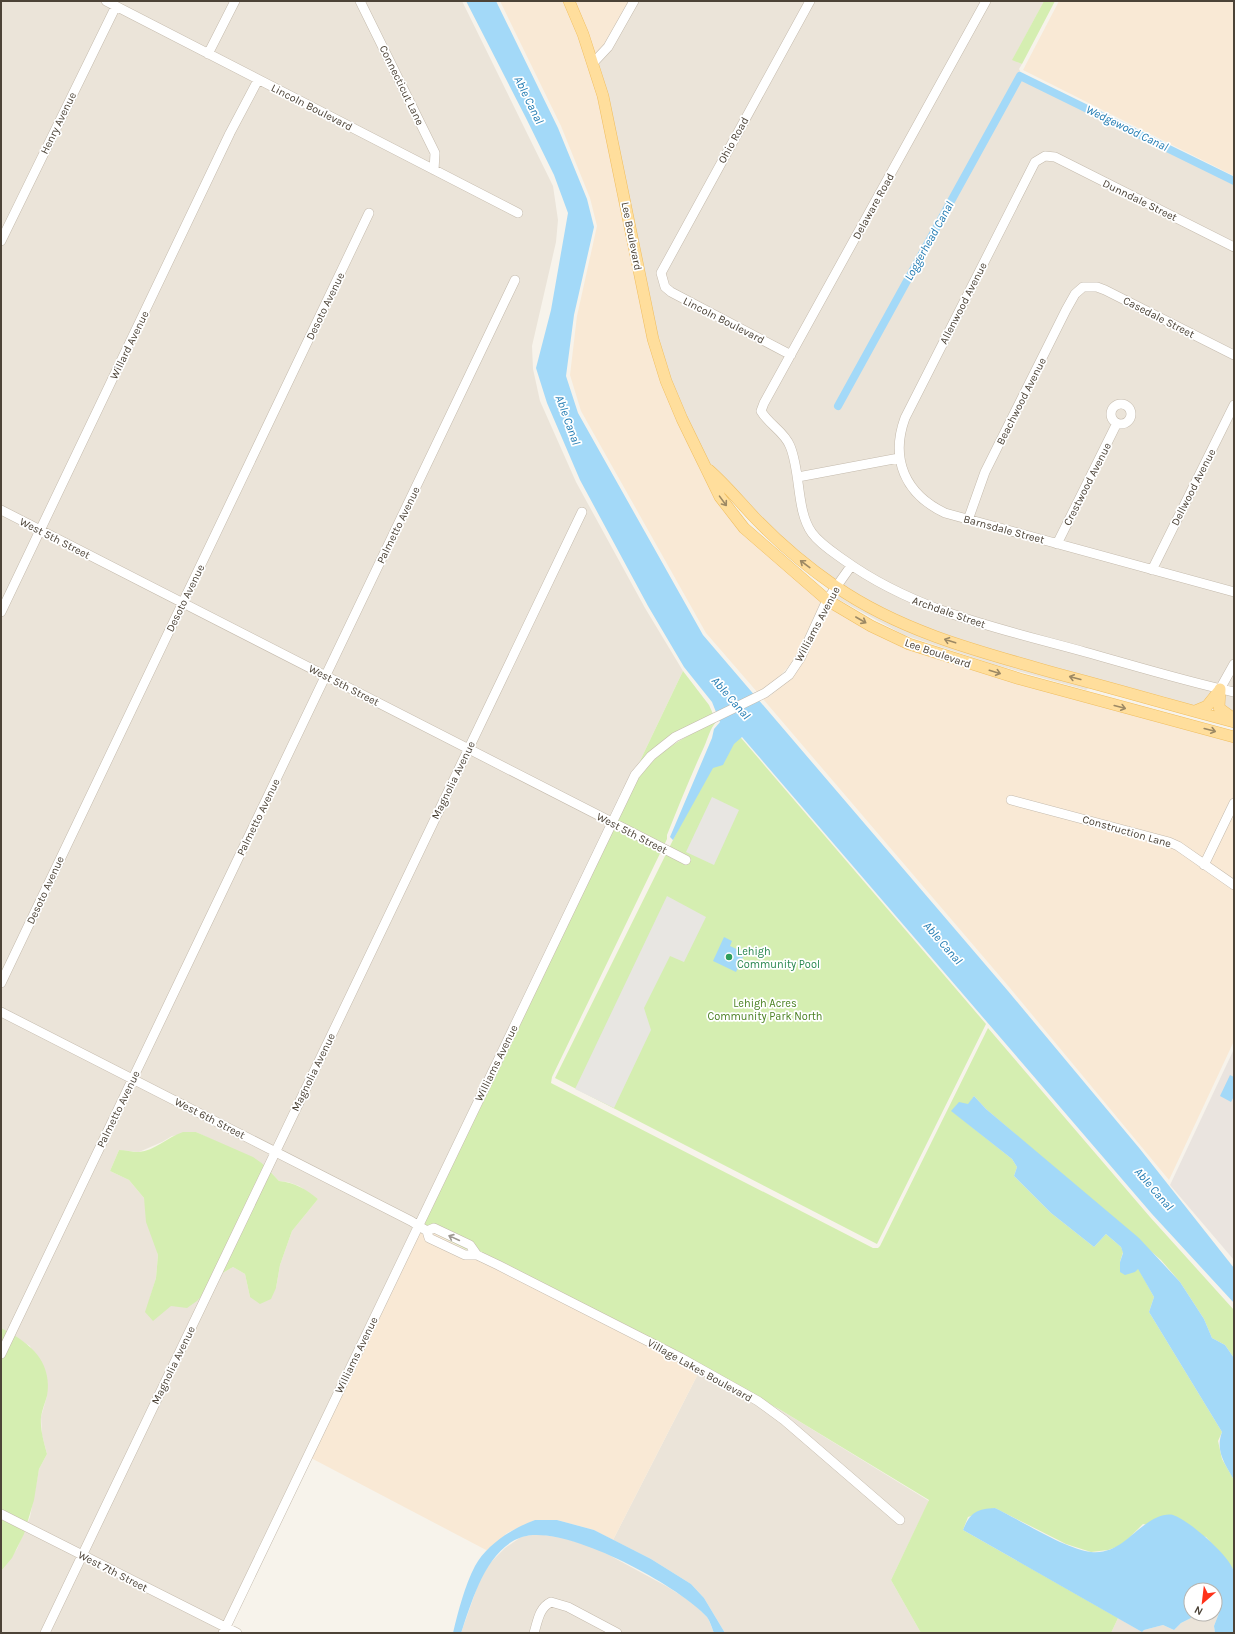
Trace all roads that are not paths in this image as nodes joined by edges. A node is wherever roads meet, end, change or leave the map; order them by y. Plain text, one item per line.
1 (106, 1) edge
2 (235, 1) edge
3 (360, 1) edge
4 (570, 1) edge
5 (634, 1) edge
6 (810, 1) edge
7 (986, 1) edge
8 (116, 6) junction
9 (208, 54) junction
10 (593, 63) junction
11 (258, 80) junction
12 (1045, 156) joint
13 (434, 170) junction
14 (369, 213) dead end
15 (518, 213) dead end
16 (1, 241) edge
17 (1234, 247) edge
18 (515, 280) dead end
19 (662, 280) joint
20 (1082, 287) joint
21 (791, 355) junction
22 (1234, 355) edge
23 (1234, 405) edge
24 (761, 411) joint
25 (1117, 423) dead end
26 (899, 458) junction
27 (704, 467) junction
28 (798, 477) junction
29 (1, 510) edge
30 (582, 512) dead end
31 (968, 520) junction
32 (40, 530) junction
33 (1057, 544) junction
34 (851, 566) junction
35 (1152, 570) junction
36 (836, 587) junction
37 (1234, 592) edge
38 (828, 600) junction
39 (183, 603) junction
40 (1, 612) edge
41 (1234, 664) edge
42 (326, 676) junction
43 (1220, 689) junction
44 (1234, 692) edge
45 (1086, 698) junction
46 (1162, 702) junction
47 (1195, 712) junction
48 (1234, 721) edge
49 (1234, 737) edge
50 (468, 749) junction
51 (1011, 800) dead end
52 (1234, 803) edge
53 (611, 822) junction
54 (686, 860) dead end
55 (1204, 865) junction
56 (1234, 885) edge
57 (1, 983) edge
58 (1, 1012) edge
59 (133, 1079) junction
60 (275, 1152) junction
61 (418, 1226) junction
62 (1, 1354) edge
63 (1, 1514) edge
64 (900, 1520) dead end
65 (82, 1555) junction
66 (224, 1630) edge
67 (45, 1633) edge
68 (237, 1633) edge
69 (534, 1633) edge
70 (617, 1633) edge

1 - 8 street, Lincoln Boulevard
2 - 9 street
3 - 13 street, Connecticut Lane
4 - 10 main road, Lee Boulevard
5 - 10 street
6 - 19 street, Ohio Road
7 - 21 street, Delaware Road
8 - 9 street, Lincoln Boulevard
8 - 16 street, Henry Avenue
9 - 11 street, Lincoln Boulevard
10 - 27 main road, Lee Boulevard
11 - 13 street, Lincoln Boulevard
11 - 32 street, Willard Avenue
12 - 17 street, Dunndale Street
12 - 26 street, Allenwood Avenue
13 - 15 street, Lincoln Boulevard
14 - 39 street, Desoto Avenue
18 - 42 street, Palmetto Avenue
19 - 21 street, Lincoln Boulevard
20 - 22 street, Casedale Street
20 - 31 street, Beachwood Avenue
21 - 24 street, Delaware Road
23 - 35 street, Dellwood Avenue
24 - 28 street, Archdale Street
25 - 33 street, Crestwood Avenue
26 - 28 street
26 - 31 street, Barnsdale Street
36 -> 27 main road, Lee Boulevard
27 -> 38 main road, Lee Boulevard
28 - 34 street, Archdale Street
29 - 32 street, West 5th Street
30 - 50 street, Magnolia Avenue
31 - 33 street, Barnsdale Street
32 - 39 street, West 5th Street
32 - 40 street, Willard Avenue
33 - 35 street, Barnsdale Street
34 - 36 street, Williams Avenue
34 - 43 street, Archdale Street
35 - 37 street, Barnsdale Street
36 - 38 street, Williams Avenue
46 -> 36 main road, Lee Boulevard
38 -> 45 main road, Lee Boulevard
38 - 53 street, Williams Avenue
39 - 42 street, West 5th Street
39 - 57 street, Desoto Avenue
41 - 43 street
42 - 50 street, West 5th Street
42 - 59 street, Palmetto Avenue
43 - 44 street, Archdale Street
43 - 47 main road
43 - 48 main road
45 - 46 main road
45 -> 49 main road, Lee Boulevard
46 - 47 main road, Lee Boulevard
47 - 48 main road, Lee Boulevard
50 - 53 street, West 5th Street
50 - 60 street, Magnolia Avenue
51 - 55 street, Construction Lane
52 - 55 street
53 - 54 street, West 5th Street
53 - 61 street, Williams Avenue
55 - 56 street, Construction Lane
58 - 59 street, West 6th Street
59 - 60 street, West 6th Street
59 - 62 street, Palmetto Avenue
60 - 61 street, West 6th Street
60 - 65 street, Magnolia Avenue
61 - 64 street, Village Lakes Boulevard
61 - 66 street, Williams Avenue
63 - 65 street, West 7th Street
65 - 66 street, West 7th Street
65 - 67 street, Magnolia Avenue
66 - 68 street, West 7th Street
69 - 70 street

